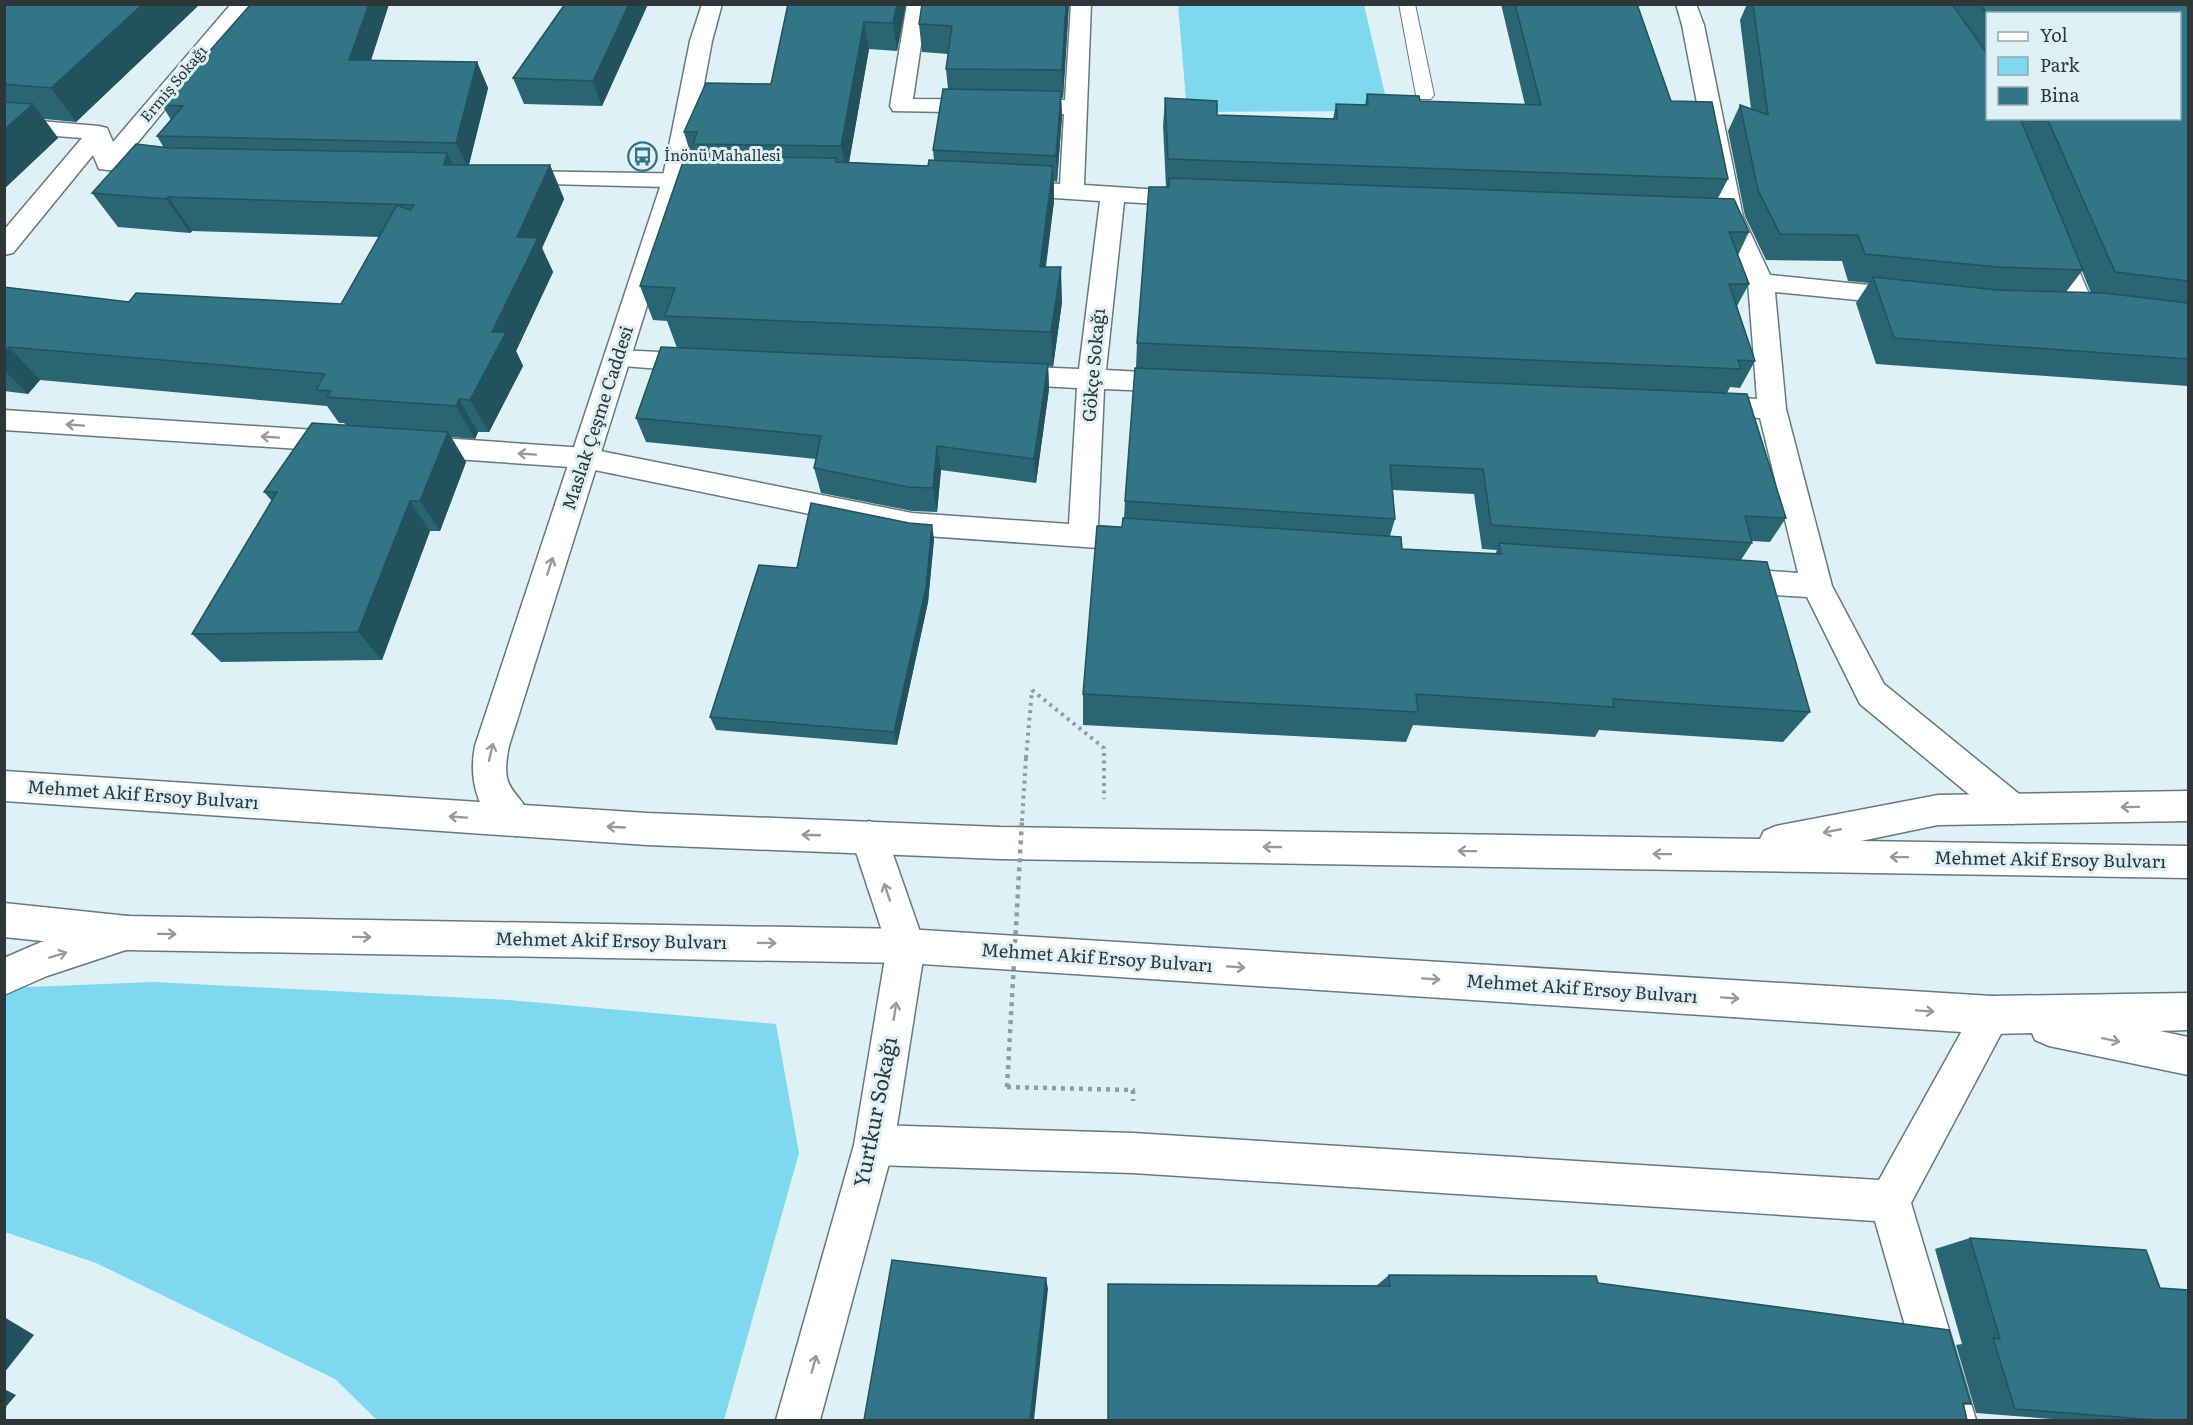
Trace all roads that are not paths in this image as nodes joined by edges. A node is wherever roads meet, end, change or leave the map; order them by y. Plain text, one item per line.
1 (242, 4) edge
2 (712, 4) edge
3 (916, 4) edge
4 (1081, 4) edge
5 (1407, 4) edge
6 (1686, 4) edge
7 (1425, 95) dead end
8 (1076, 107) junction
9 (4, 125) edge
10 (99, 133) junction
11 (107, 164) junction
12 (182, 171) edge
13 (486, 178) edge
14 (674, 181) junction
15 (734, 182) edge
16 (989, 188) edge
17 (1072, 191) junction
18 (1113, 195) junction
19 (1217, 200) edge
20 (2048, 224) edge
21 (4, 247) edge
22 (1761, 282) junction
23 (1933, 300) edge
24 (2082, 309) edge
25 (618, 359) junction
26 (724, 364) edge
27 (973, 374) edge
28 (1091, 379) junction
29 (1199, 383) edge
30 (1677, 404) edge
31 (1772, 408) junction
32 (4, 420) edge
33 (585, 458) junction
34 (1083, 536) junction
35 (1166, 541) edge
36 (1699, 578) edge
37 (1817, 586) junction
38 (4, 786) edge
39 (2188, 806) edge
40 (2012, 809) junction
41 (516, 821) junction
42 (869, 837) junction
43 (1711, 855) junction
44 (2188, 862) edge
45 (4, 920) edge
46 (128, 933) junction
47 (906, 946) junction
48 (4, 977) edge
49 (2188, 1012) edge
50 (1992, 1015) junction
51 (2188, 1056) edge
52 (874, 1145) junction
53 (1890, 1201) junction
54 (798, 1420) edge
55 (1954, 1420) edge

1 - 11 street, Ermiş Sokağı
2 - 14 street, Maslak Çeşme Caddesi
3 - 8 street
4 - 8 street
5 - 7 lane
6 - 22 street
8 - 17 street
9 - 10 street
10 - 11 street
10 - 21 street
11 - 12 street
13 - 14 street
14 - 15 street
14 - 25 street, Maslak Çeşme Caddesi
16 - 17 street
17 - 18 street
18 - 19 street
18 - 28 street, Gökçe Sokağı
20 - 24 street
22 - 23 street
22 - 31 street
25 - 26 street
25 - 33 street, Maslak Çeşme Caddesi
27 - 28 street
28 - 29 street
28 - 34 street, Gökçe Sokağı
30 - 31 street
31 - 37 street
33 -> 32 street
33 - 34 street
41 -> 33 street, Maslak Çeşme Caddesi
34 - 35 street
36 - 37 street
37 - 40 street
41 -> 38 street, Mehmet Akif Ersoy Bulvarı
39 -> 40 street
40 -> 43 street
42 -> 41 street, Mehmet Akif Ersoy Bulvarı
43 -> 42 street, Mehmet Akif Ersoy Bulvarı
47 -> 42 street, Yurtkur Sokağı
44 -> 43 street, Mehmet Akif Ersoy Bulvarı
45 - 46 street, Mehmet Akif Ersoy Bulvarı
46 -> 47 street, Mehmet Akif Ersoy Bulvarı
48 -> 46 street
47 -> 50 street, Mehmet Akif Ersoy Bulvarı
52 -> 47 street, Yurtkur Sokağı
49 - 50 street, Mehmet Akif Ersoy Bulvarı
50 -> 51 street
50 - 53 street
52 - 53 street
54 -> 52 street, Yurtkur Sokağı
53 - 55 street

